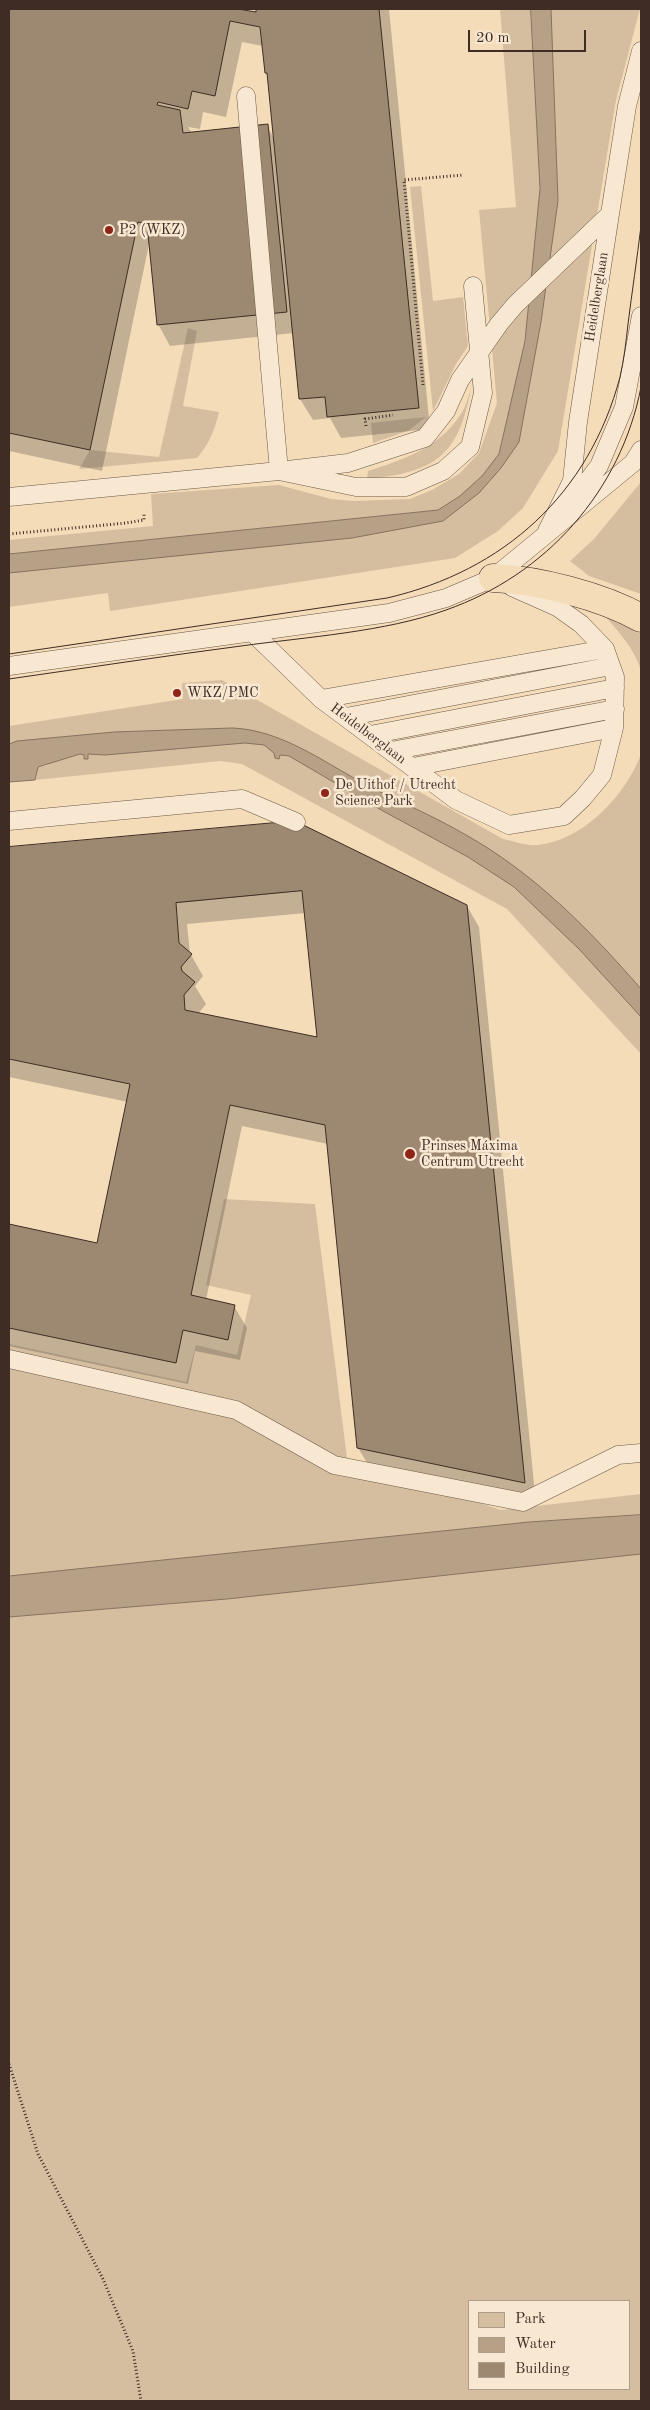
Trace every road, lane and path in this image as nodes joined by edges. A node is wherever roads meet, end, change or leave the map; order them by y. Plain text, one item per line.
1 (641, 51) edge
2 (246, 96) dead end
3 (610, 214) junction
4 (473, 286) dead end
5 (641, 316) edge
6 (479, 350) junction
7 (641, 450) edge
8 (279, 471) junction
9 (9, 496) edge
10 (543, 539) junction
11 (493, 578) junction
12 (641, 618) edge
13 (252, 632) junction
14 (605, 648) junction
15 (9, 666) edge
16 (611, 666) junction
17 (615, 688) junction
18 (322, 699) junction
19 (615, 709) junction
20 (346, 717) junction
21 (614, 728) junction
22 (370, 735) junction
23 (391, 751) junction
24 (413, 767) junction
25 (9, 822) edge
26 (296, 822) dead end
27 (9, 1359) edge
28 (641, 1453) edge
29 (9, 2064) edge
30 (141, 2401) edge

1 - 3 lane, Heidelberglaan
2 - 8 lane
3 - 6 lane
3 - 10 lane, Heidelberglaan
4 - 6 lane
5 - 10 lane, Heidelberglaan
6 - 8 lane
6 - 8 lane
7 - 10 lane, Heidelberglaan
8 - 9 lane
10 - 11 lane, Heidelberglaan
11 - 12 highway
11 - 13 lane, Heidelberglaan
11 - 14 lane, Heidelberglaan
13 - 15 lane, Heidelberglaan
13 - 18 lane, Heidelberglaan
14 - 16 lane, Heidelberglaan
14 - 18 lane
16 - 17 lane, Heidelberglaan
16 - 20 lane
17 - 19 lane, Heidelberglaan
17 - 22 lane
18 - 20 lane, Heidelberglaan
19 - 21 lane, Heidelberglaan
19 - 23 lane
20 - 22 lane, Heidelberglaan
21 - 24 lane
21 - 24 lane, Heidelberglaan
22 - 23 lane, Heidelberglaan
23 - 24 lane, Heidelberglaan
25 - 26 lane
27 - 28 lane
29 - 30 path

